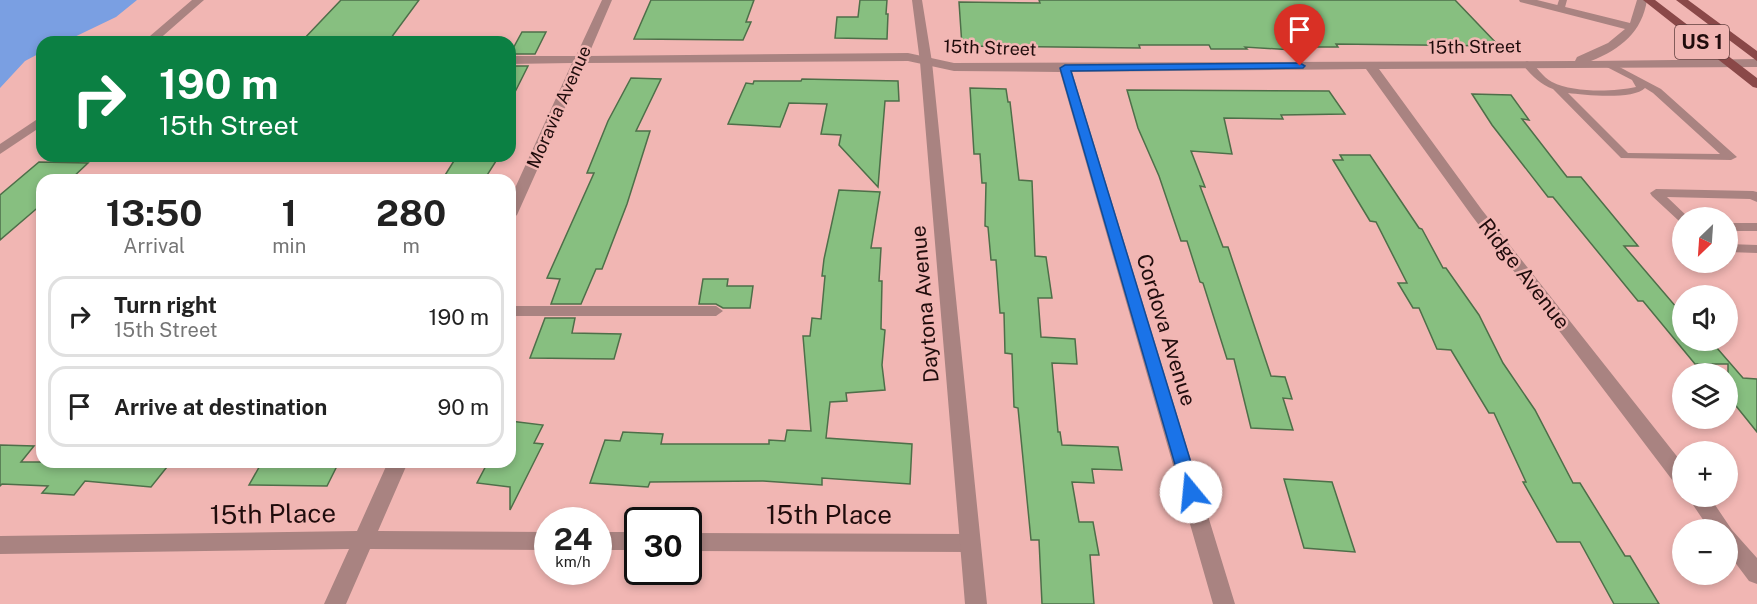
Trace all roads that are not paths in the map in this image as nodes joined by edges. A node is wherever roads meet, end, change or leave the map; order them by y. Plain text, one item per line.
1 (199, 0) edge
2 (607, 0) edge
3 (917, 0) edge
4 (1524, 0) edge
5 (1642, 0) edge
6 (1648, 0) edge
7 (1681, 0) edge
8 (1562, 5) edge
9 (1633, 27) junction
10 (156, 36) edge
11 (1757, 57) edge
12 (516, 60) edge
13 (580, 60) junction
14 (926, 62) junction
15 (1730, 63) junction
16 (1757, 63) edge
17 (1527, 64) junction
18 (1569, 64) junction
19 (1606, 64) junction
20 (1370, 66) junction
21 (1065, 68) junction
22 (1636, 78) junction
23 (1757, 84) edge
24 (1557, 88) junction
25 (36, 124) edge
26 (0, 150) edge
27 (1757, 198) edge
28 (516, 202) edge
29 (1672, 208) edge
30 (1738, 227) edge
31 (1757, 227) edge
32 (1738, 248) edge
33 (1757, 249) edge
34 (716, 310) dead end
35 (516, 311) edge
36 (1672, 464) edge
37 (395, 468) edge
38 (363, 540) junction
39 (534, 541) edge
40 (702, 542) edge
41 (970, 543) junction
42 (0, 545) edge
43 (1738, 550) edge
44 (1757, 574) edge
45 (335, 604) edge
46 (976, 604) edge
47 (1224, 604) edge

1 - 10 street
2 - 13 street, Moravia Avenue
3 - 14 street, Daytona Avenue
4 - 8 street
5 - 9 street
6 - 15 main road, US 1
7 - 11 main road, US 1
8 - 9 street
9 - 18 street
12 - 13 street, 15th Street
13 - 14 street, 15th Street
13 - 28 street, Moravia Avenue
14 - 21 street, 15th Street
14 - 41 street, Daytona Avenue
15 - 16 street, 15th Street
15 - 19 street, 15th Street
15 - 23 main road, US 1
17 - 18 street, 15th Street
17 - 20 street, 15th Street
17 - 24 lane
18 - 19 street, 15th Street
19 - 22 lane
20 - 21 street, 15th Street
20 - 36 street, Ridge Avenue
21 - 47 street, Cordova Avenue
22 - 24 lane
22 - 24 lane
25 - 26 street
27 - 29 lane
30 - 31 lane
32 - 33 lane
34 - 35 lane
37 - 38 street
38 - 39 street, 15th Place
38 - 42 street, 15th Place
38 - 45 street
40 - 41 street, 15th Place
41 - 46 street, Daytona Avenue
43 - 44 street

